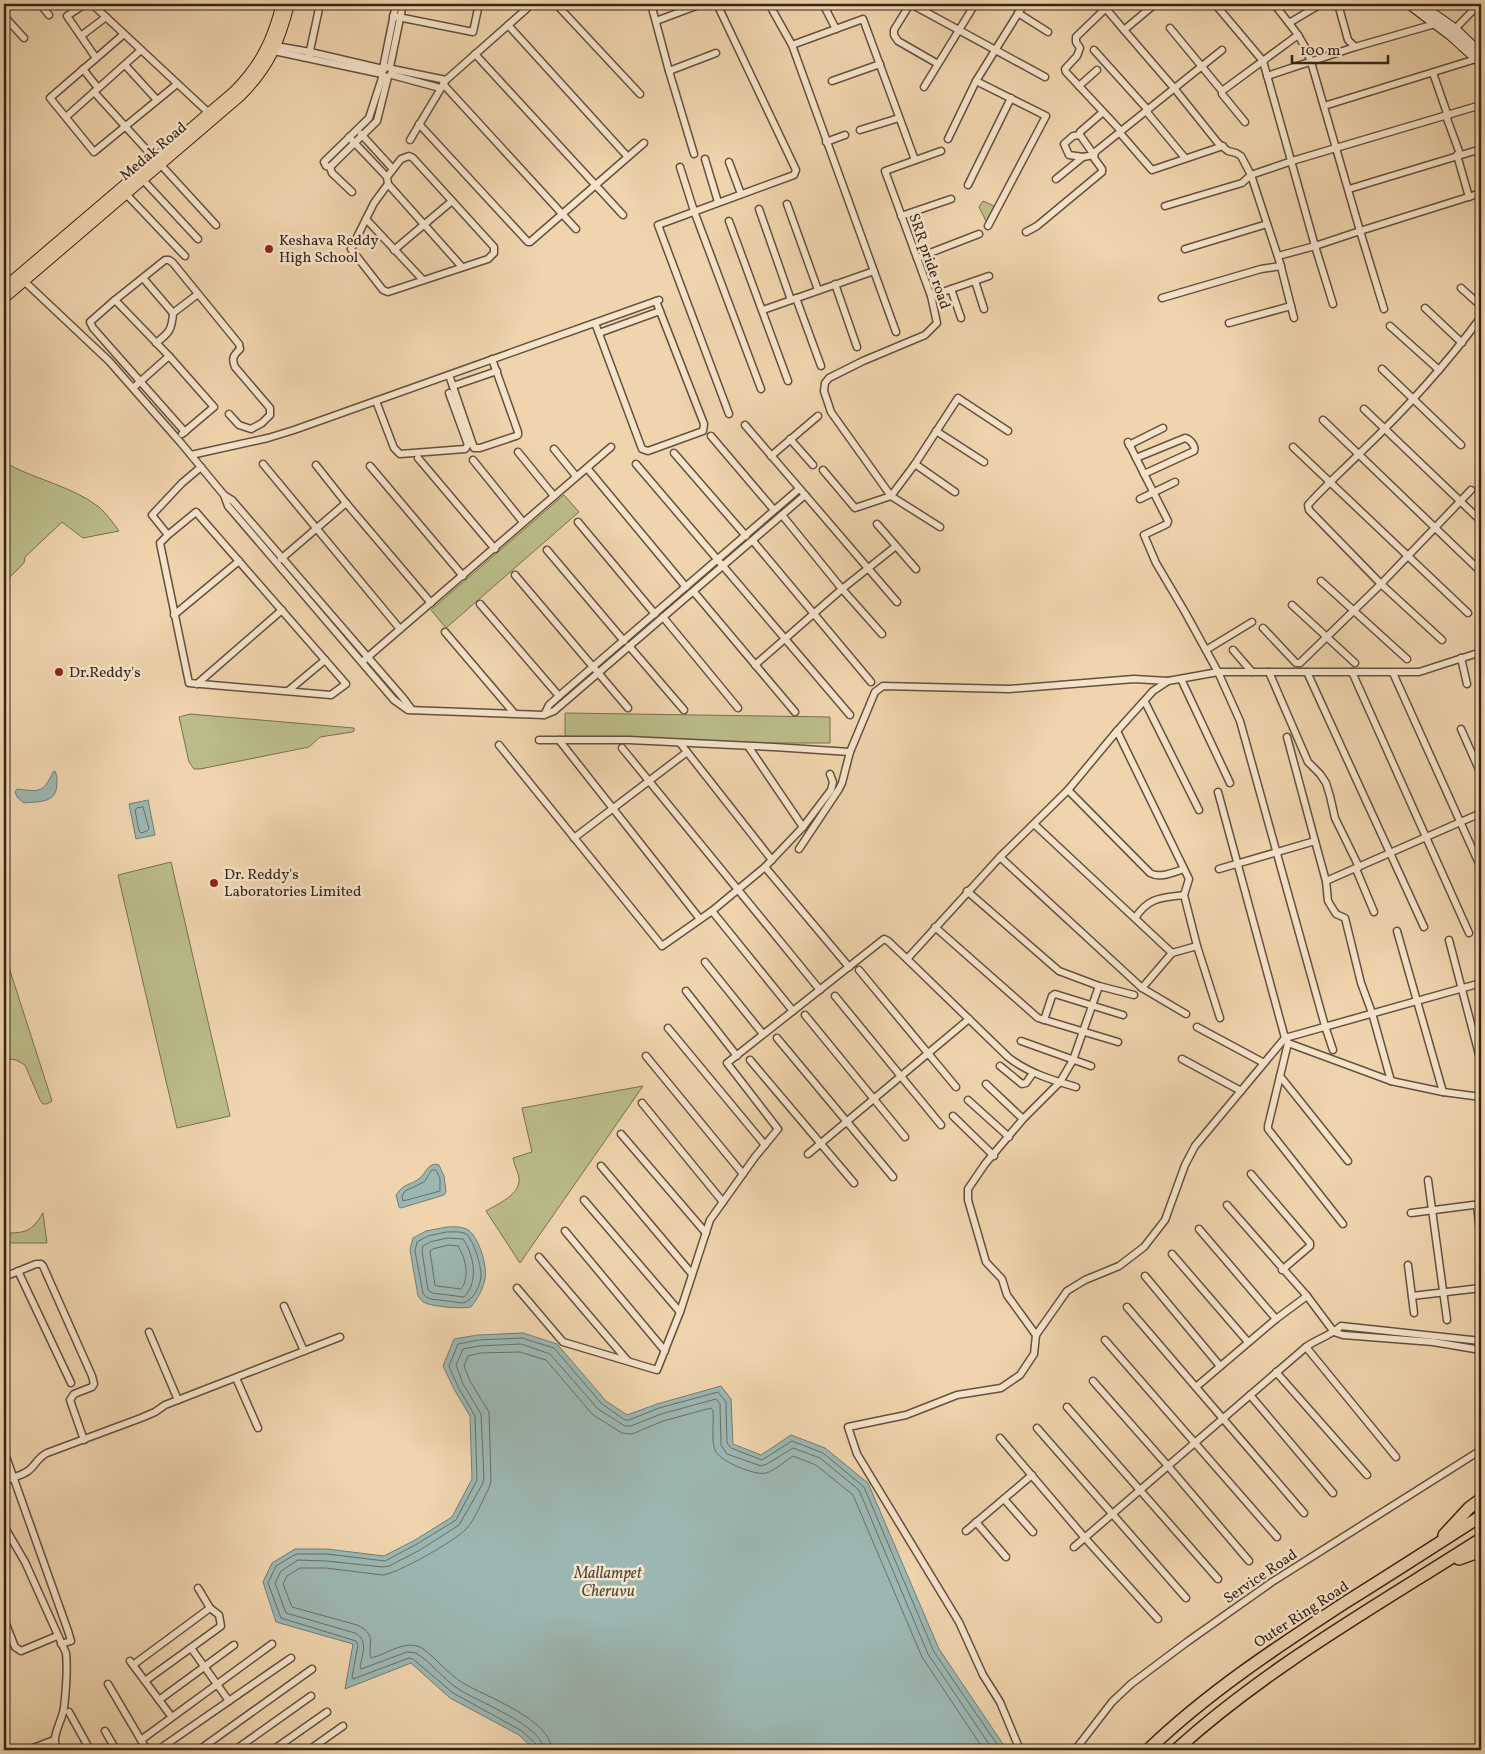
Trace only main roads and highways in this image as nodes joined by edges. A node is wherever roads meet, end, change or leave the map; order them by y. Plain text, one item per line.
1 (282, 4) edge
2 (289, 4) edge
3 (1409, 4) edge
4 (1418, 4) edge
5 (1437, 21) junction
6 (1480, 58) edge
7 (158, 162) junction
8 (4, 288) edge
9 (4, 298) edge
10 (1481, 1499) edge
11 (1481, 1516) edge
12 (1481, 1539) edge
13 (1430, 1548) junction
14 (1481, 1551) edge
15 (1442, 1564) junction
16 (1148, 1750) edge
17 (1176, 1750) edge

1 - 7 main road, Medak Road
2 - 7 main road, Medak Road
3 - 5 main road
4 - 5 main road
5 - 6 main road
5 - 6 main road
7 - 8 main road, Medak Road
7 - 9 main road, Medak Road
10 - 13 highway
11 - 13 highway, Outer Ring Road
12 - 15 highway
13 - 16 highway, Outer Ring Road
14 - 15 highway
15 - 17 highway

